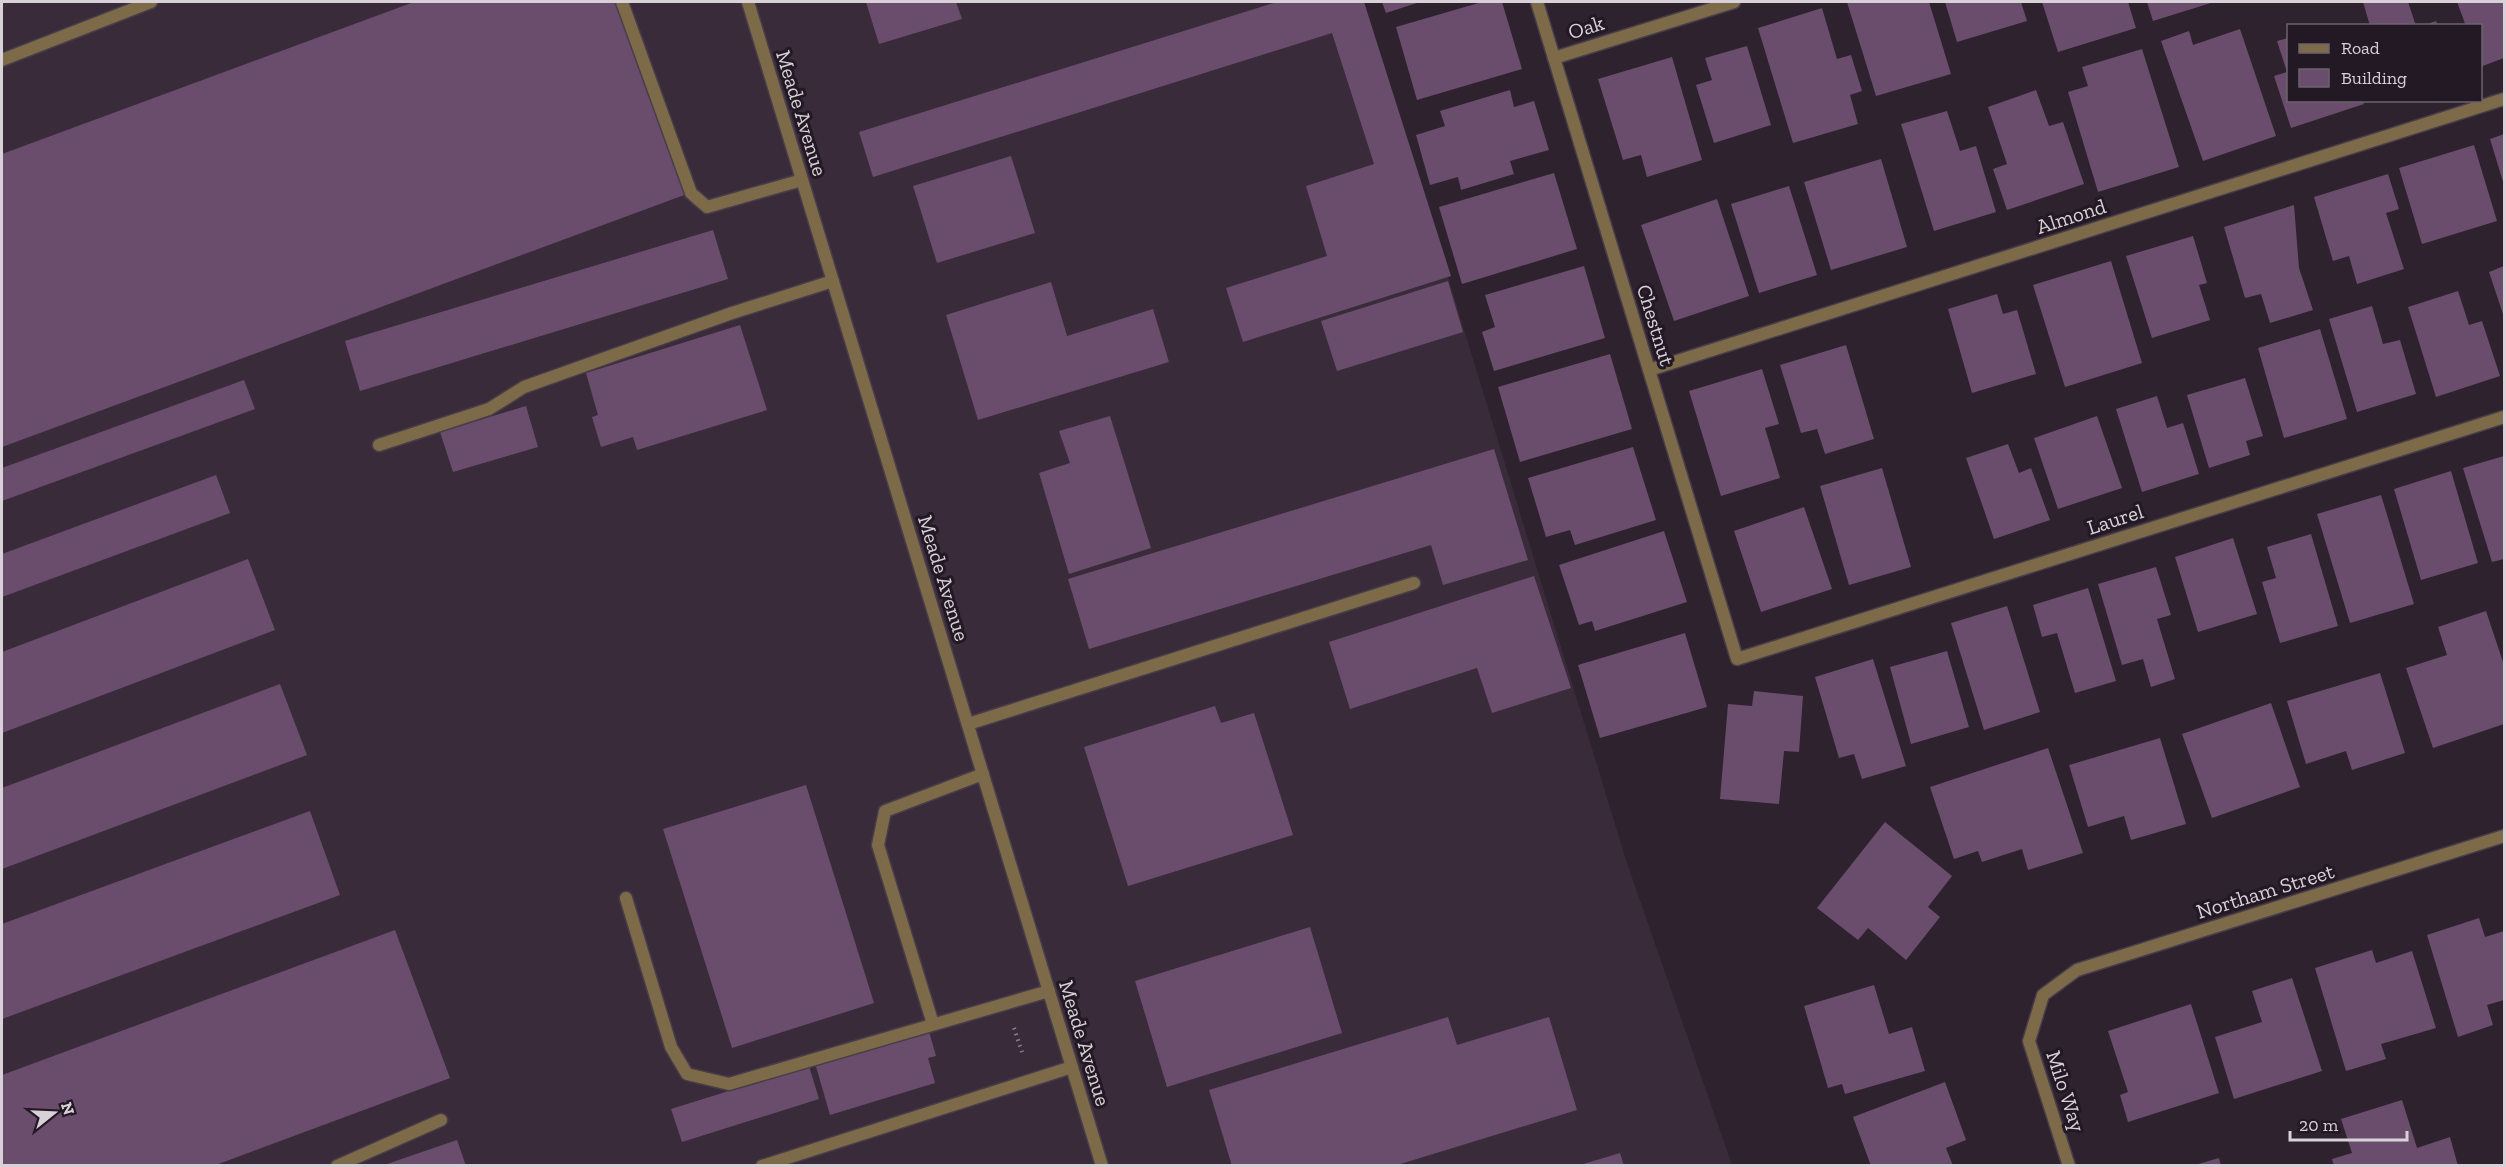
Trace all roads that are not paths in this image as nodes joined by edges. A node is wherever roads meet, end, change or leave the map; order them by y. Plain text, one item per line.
1 (151, 2) edge
2 (622, 2) edge
3 (748, 2) edge
4 (1537, 2) edge
5 (1734, 2) edge
6 (1554, 58) junction
7 (2, 60) edge
8 (2505, 99) edge
9 (802, 180) junction
10 (833, 281) junction
11 (1649, 370) junction
12 (2505, 417) edge
13 (379, 445) dead end
14 (1414, 583) dead end
15 (1737, 659) joint
16 (968, 724) junction
17 (983, 774) junction
18 (2505, 836) edge
19 (626, 898) dead end
20 (1049, 991) junction
21 (2043, 995) joint
22 (933, 1024) junction
23 (1072, 1066) junction
24 (441, 1120) dead end
25 (337, 1166) edge
26 (762, 1166) edge
27 (1102, 1166) edge
28 (2069, 1166) edge

1 - 7 street
2 - 9 street
3 - 9 street, Meade Avenue
4 - 6 street, Chestnut
5 - 6 street, Oak
6 - 11 street, Chestnut
8 - 11 street, Almond
9 - 10 street, Meade Avenue
10 - 13 street
10 - 16 street, Meade Avenue
11 - 15 street, Chestnut
12 - 15 street, Laurel
14 - 16 street
16 - 17 street, Meade Avenue
17 - 20 street, Meade Avenue
17 - 22 street
18 - 21 street, Northam Street
19 - 22 street
20 - 22 street
20 - 23 street, Meade Avenue
21 - 28 street, Milo Way
23 - 26 street
23 - 27 street, Meade Avenue
24 - 25 street

